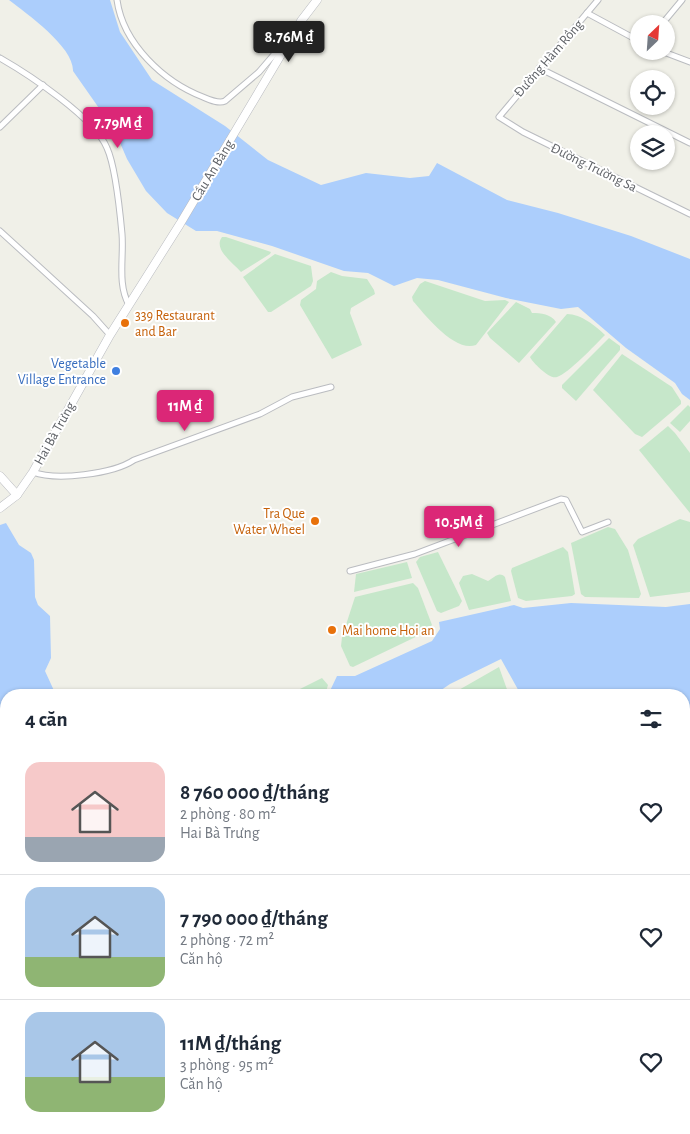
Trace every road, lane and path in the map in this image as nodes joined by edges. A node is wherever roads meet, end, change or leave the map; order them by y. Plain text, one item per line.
1 (117, 0) edge
2 (317, 0) edge
3 (598, 0) edge
4 (682, 0) edge
5 (587, 13) junction
6 (670, 15) edge
7 (296, 29) junction
8 (630, 36) edge
9 (675, 56) edge
10 (0, 58) edge
11 (690, 62) edge
12 (539, 68) junction
13 (43, 85) junction
14 (499, 117) joint
15 (0, 127) edge
16 (690, 143) edge
17 (690, 214) edge
18 (180, 224) joint
19 (0, 231) edge
20 (130, 306) junction
21 (110, 335) junction
22 (331, 387) dead end
23 (33, 472) junction
24 (0, 476) edge
25 (16, 495) junction
26 (0, 508) edge
27 (608, 522) dead end
28 (350, 571) dead end

1 - 7 street
2 - 7 street
3 - 5 street, Đường Hàm Rồng
4 - 6 street
5 - 8 street
5 - 12 street, Đường Hàm Rồng
7 - 18 street, Cầu An Bàng
9 - 11 street
10 - 13 street
12 - 14 street, Đường Hàm Rồng
12 - 16 street
13 - 15 street
13 - 20 street
14 - 17 street, Đường Trường Sa
18 - 20 street, Hai Bà Trưng
19 - 21 street
20 - 21 street, Hai Bà Trưng
21 - 23 street, Hai Bà Trưng
22 - 23 street
23 - 25 street, Hai Bà Trưng
24 - 25 street
25 - 26 street, Hai Bà Trưng
27 - 28 street

